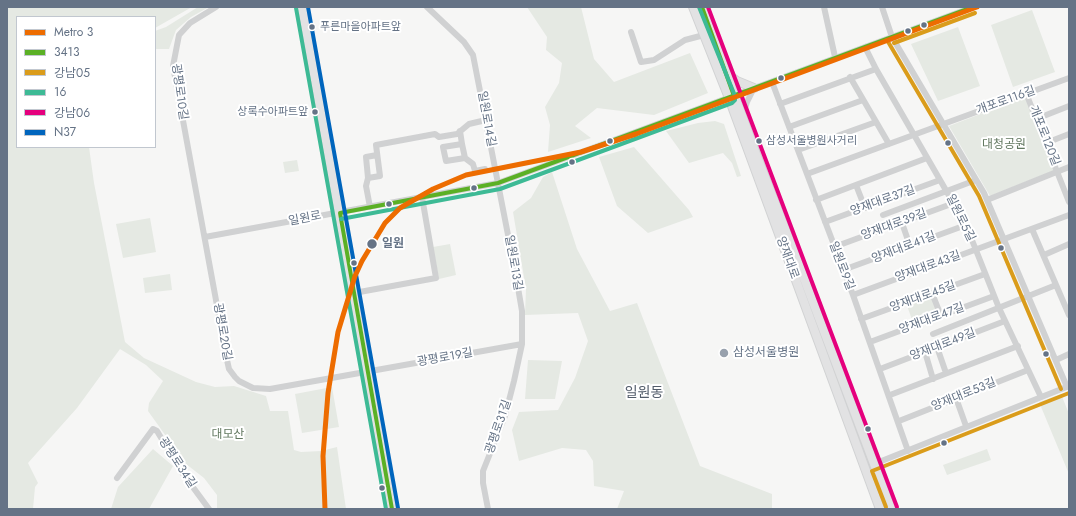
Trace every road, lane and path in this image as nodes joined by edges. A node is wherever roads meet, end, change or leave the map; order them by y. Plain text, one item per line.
1 (216, 7) edge
2 (302, 7) edge
3 (427, 7) edge
4 (693, 7) edge
5 (702, 7) edge
6 (824, 7) edge
7 (882, 7) edge
8 (973, 7) edge
9 (631, 32) dead end
10 (704, 35) junction
11 (892, 37) junction
12 (865, 47) junction
13 (835, 57) junction
14 (876, 69) junction
15 (726, 73) junction
16 (850, 78) junction
17 (1069, 78) edge
18 (772, 82) junction
19 (754, 88) junction
20 (1026, 93) junction
21 (731, 97) junction
22 (863, 100) junction
23 (780, 104) junction
24 (1069, 106) edge
25 (742, 118) junction
26 (1036, 118) junction
27 (486, 120) junction
28 (876, 122) junction
29 (944, 124) junction
30 (789, 127) junction
31 (460, 131) junction
32 (1069, 134) edge
33 (913, 135) junction
34 (1046, 143) junction
35 (462, 144) junction
36 (889, 144) junction
37 (798, 150) junction
38 (377, 155) junction
39 (465, 158) junction
40 (927, 158) junction
41 (1069, 167) edge
42 (485, 169) dead end
43 (1058, 171) junction
44 (807, 174) junction
45 (368, 178) junction
46 (940, 180) junction
47 (976, 180) junction
48 (498, 183) junction
49 (856, 185) junction
50 (948, 192) junction
51 (197, 196) joint
52 (422, 197) junction
53 (816, 200) junction
54 (987, 200) junction
55 (1069, 202) edge
56 (954, 203) junction
57 (370, 207) junction
58 (865, 208) junction
59 (340, 213) junction
60 (883, 214) dead end
61 (1069, 215) edge
62 (825, 222) junction
63 (902, 223) junction
64 (966, 225) junction
65 (1032, 229) junction
66 (205, 237) junction
67 (1004, 239) junction
68 (1069, 244) edge
69 (910, 246) junction
70 (834, 247) junction
71 (975, 250) junction
72 (1044, 255) junction
73 (843, 270) junction
74 (985, 274) junction
75 (1056, 285) junction
76 (354, 293) junction
77 (932, 293) junction
78 (853, 295) junction
79 (994, 296) junction
80 (1029, 297) junction
81 (999, 308) junction
82 (1069, 315) edge
83 (941, 316) junction
84 (862, 319) junction
85 (1005, 321) junction
86 (933, 334) dead end
87 (870, 342) junction
88 (522, 344) junction
89 (1018, 346) junction
90 (937, 347) junction
91 (925, 352) junction
92 (1069, 354) edge
93 (1056, 360) junction
94 (880, 369) junction
95 (1028, 370) junction
96 (369, 371) junction
97 (946, 374) junction
98 (933, 378) junction
99 (1068, 387) edge
100 (890, 395) junction
101 (1041, 397) junction
102 (956, 398) junction
103 (899, 421) junction
104 (966, 426) junction
105 (908, 451) junction
106 (874, 465) junction
107 (864, 468) junction
108 (117, 478) dead end
109 (209, 509) edge
110 (392, 509) edge
111 (488, 509) edge
112 (880, 509) edge
113 (891, 509) edge

1 - 51 street, 광평로10길
2 - 59 main road
3 - 27 street, 일원로14길
4 - 10 main road, 양재대로
5 - 15 main road, 양재대로
6 - 13 street
7 - 11 street
8 - 11 street, 일원로
9 - 10 street
10 - 21 main road, 양재대로
11 - 12 street, 일원로
11 - 29 street
12 - 13 street, 일원로
12 - 14 street, 일원로5길
13 - 18 street, 일원로
14 - 16 street
14 - 33 street, 일원로5길
15 - 19 main road
15 - 21 main road, 양재대로
16 - 22 street
16 - 23 street
17 - 20 street, 개포로116길
18 - 19 street, 일원로
18 - 23 street, 일원로9길
19 - 21 street, 일원로
19 - 25 street
20 - 26 street, 개포로120길
20 - 29 street, 개포로116길
21 - 25 main road, 양재대로
21 - 48 street, 일원로
21 - 107 main road, 양재대로
22 - 28 street
22 - 30 street
23 - 30 street, 일원로9길
24 - 26 street
25 - 106 main road, 양재대로
26 - 34 street, 개포로120길
27 - 31 street
27 - 48 street, 일원로14길
28 - 36 street
28 - 37 street
29 - 33 street, 개포로116길
29 - 47 street
30 - 37 street, 일원로9길
31 - 35 street
31 - 38 street
32 - 34 street
33 - 36 street, 개포로116길
33 - 40 street, 일원로5길
34 - 43 street, 개포로120길
35 - 39 street
35 - 39 street
36 - 44 street, 개포로116길
37 - 44 street, 일원로9길
38 - 45 street
38 - 45 street
39 - 42 street
40 - 46 street, 일원로5길
40 - 49 street
41 - 43 street
43 - 54 street
43 - 55 street, 개포로120길
44 - 53 street, 일원로9길
45 - 57 street
46 - 50 street, 일원로5길
46 - 58 street, 양재대로37길
47 - 50 street
47 - 54 street
48 - 52 street, 일원로
48 - 88 street, 일원로13길
49 - 53 street
49 - 58 street
50 - 56 street, 일원로5길
50 - 60 street
51 - 66 street, 광평로20길
52 - 57 street, 일원로
52 - 76 street
53 - 62 street, 일원로9길
54 - 67 street
56 - 63 street, 양재대로39길
56 - 64 street, 일원로5길
57 - 59 street, 일원로
58 - 62 street, 양재대로37길
59 - 66 street, 일원로
59 - 76 main road
61 - 65 street, 양재대로43길
62 - 70 street, 일원로9길
63 - 69 street
63 - 70 street, 양재대로39길
64 - 69 street, 양재대로41길
64 - 71 street, 일원로5길
65 - 67 street, 양재대로43길
65 - 72 street
66 - 96 street, 광평로20길
67 - 71 street, 양재대로43길
67 - 80 street
68 - 72 street
69 - 73 street, 양재대로41길
70 - 73 street, 일원로9길
71 - 74 street, 일원로5길
71 - 78 street, 양재대로43길
72 - 75 street
73 - 78 street, 일원로9길
74 - 77 street, 양재대로45길
74 - 79 street, 일원로5길
75 - 80 street
75 - 82 street
76 - 96 main road
77 - 83 street
77 - 84 street, 양재대로45길
78 - 84 street, 일원로9길
79 - 81 street, 일원로5길
79 - 83 street, 양재대로47길
80 - 81 street
80 - 93 street
81 - 85 street, 일원로5길
81 - 86 street
83 - 87 street, 양재대로47길
84 - 87 street, 일원로9길
85 - 89 street, 일원로5길
85 - 90 street, 양재대로49길
87 - 94 street, 일원로9길
88 - 96 street, 광평로19길
88 - 111 street, 광평로31길
89 - 95 street, 일원로5길
89 - 97 street
90 - 91 street, 양재대로49길
90 - 97 street
91 - 94 street, 양재대로49길
91 - 98 street
92 - 93 street
93 - 99 street
94 - 100 street, 일원로9길
95 - 101 street, 일원로5길
95 - 102 street, 양재대로53길
96 - 110 main road
97 - 98 street
98 - 100 street
99 - 101 street
100 - 103 street, 일원로9길
101 - 104 street
102 - 103 street, 양재대로53길
102 - 104 street
103 - 105 street, 일원로9길
104 - 105 street
105 - 106 street
106 - 107 street
106 - 113 main road, 양재대로
107 - 112 main road, 양재대로
108 - 109 street, 광평로34길

